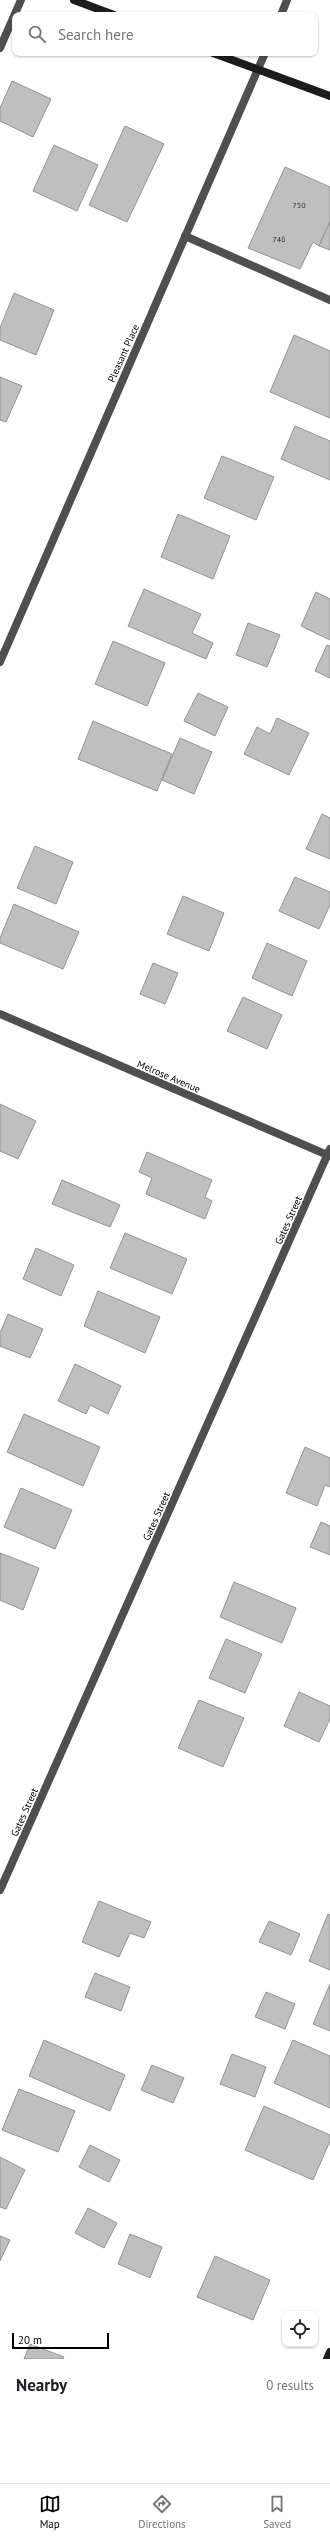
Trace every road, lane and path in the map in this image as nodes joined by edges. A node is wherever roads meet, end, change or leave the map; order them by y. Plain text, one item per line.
1 (21, 0) edge
2 (74, 0) edge
3 (287, 0) edge
4 (16, 12) edge
5 (106, 12) edge
6 (282, 12) edge
7 (12, 21) edge
8 (0, 48) edge
9 (222, 56) edge
10 (264, 56) edge
11 (258, 70) junction
12 (330, 96) edge
13 (185, 236) junction
14 (330, 300) edge
15 (0, 662) edge
16 (0, 1014) edge
17 (329, 1154) edge
18 (0, 1890) edge
19 (330, 2352) edge
20 (327, 2359) edge

1 - 4 street
2 - 5 street
3 - 6 street
7 - 8 street
9 - 11 street
10 - 11 street, Pleasant Place
11 - 12 street
11 - 13 street, Pleasant Place
13 - 14 street
13 - 15 street, Pleasant Place
16 - 17 street, Melrose Avenue
17 - 18 street, Gates Street
19 - 20 street

